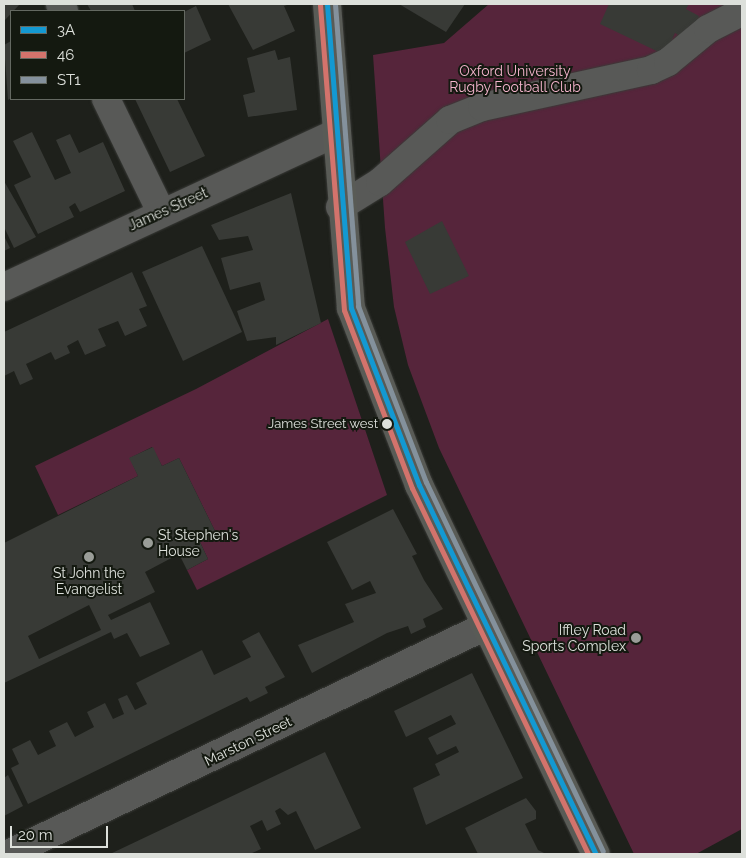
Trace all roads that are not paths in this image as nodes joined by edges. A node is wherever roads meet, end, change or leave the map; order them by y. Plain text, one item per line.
1 (327, 4) edge
2 (742, 12) edge
3 (106, 100) edge
4 (334, 134) junction
5 (340, 207) junction
6 (161, 212) junction
7 (4, 286) edge
8 (486, 626) junction
9 (8, 854) edge
10 (596, 854) edge

1 - 4 main road
2 - 5 street
3 - 6 street
4 - 5 main road
4 - 6 street, James Street
5 - 8 main road
6 - 7 street, James Street
8 - 9 street, Marston Street
8 - 10 main road

